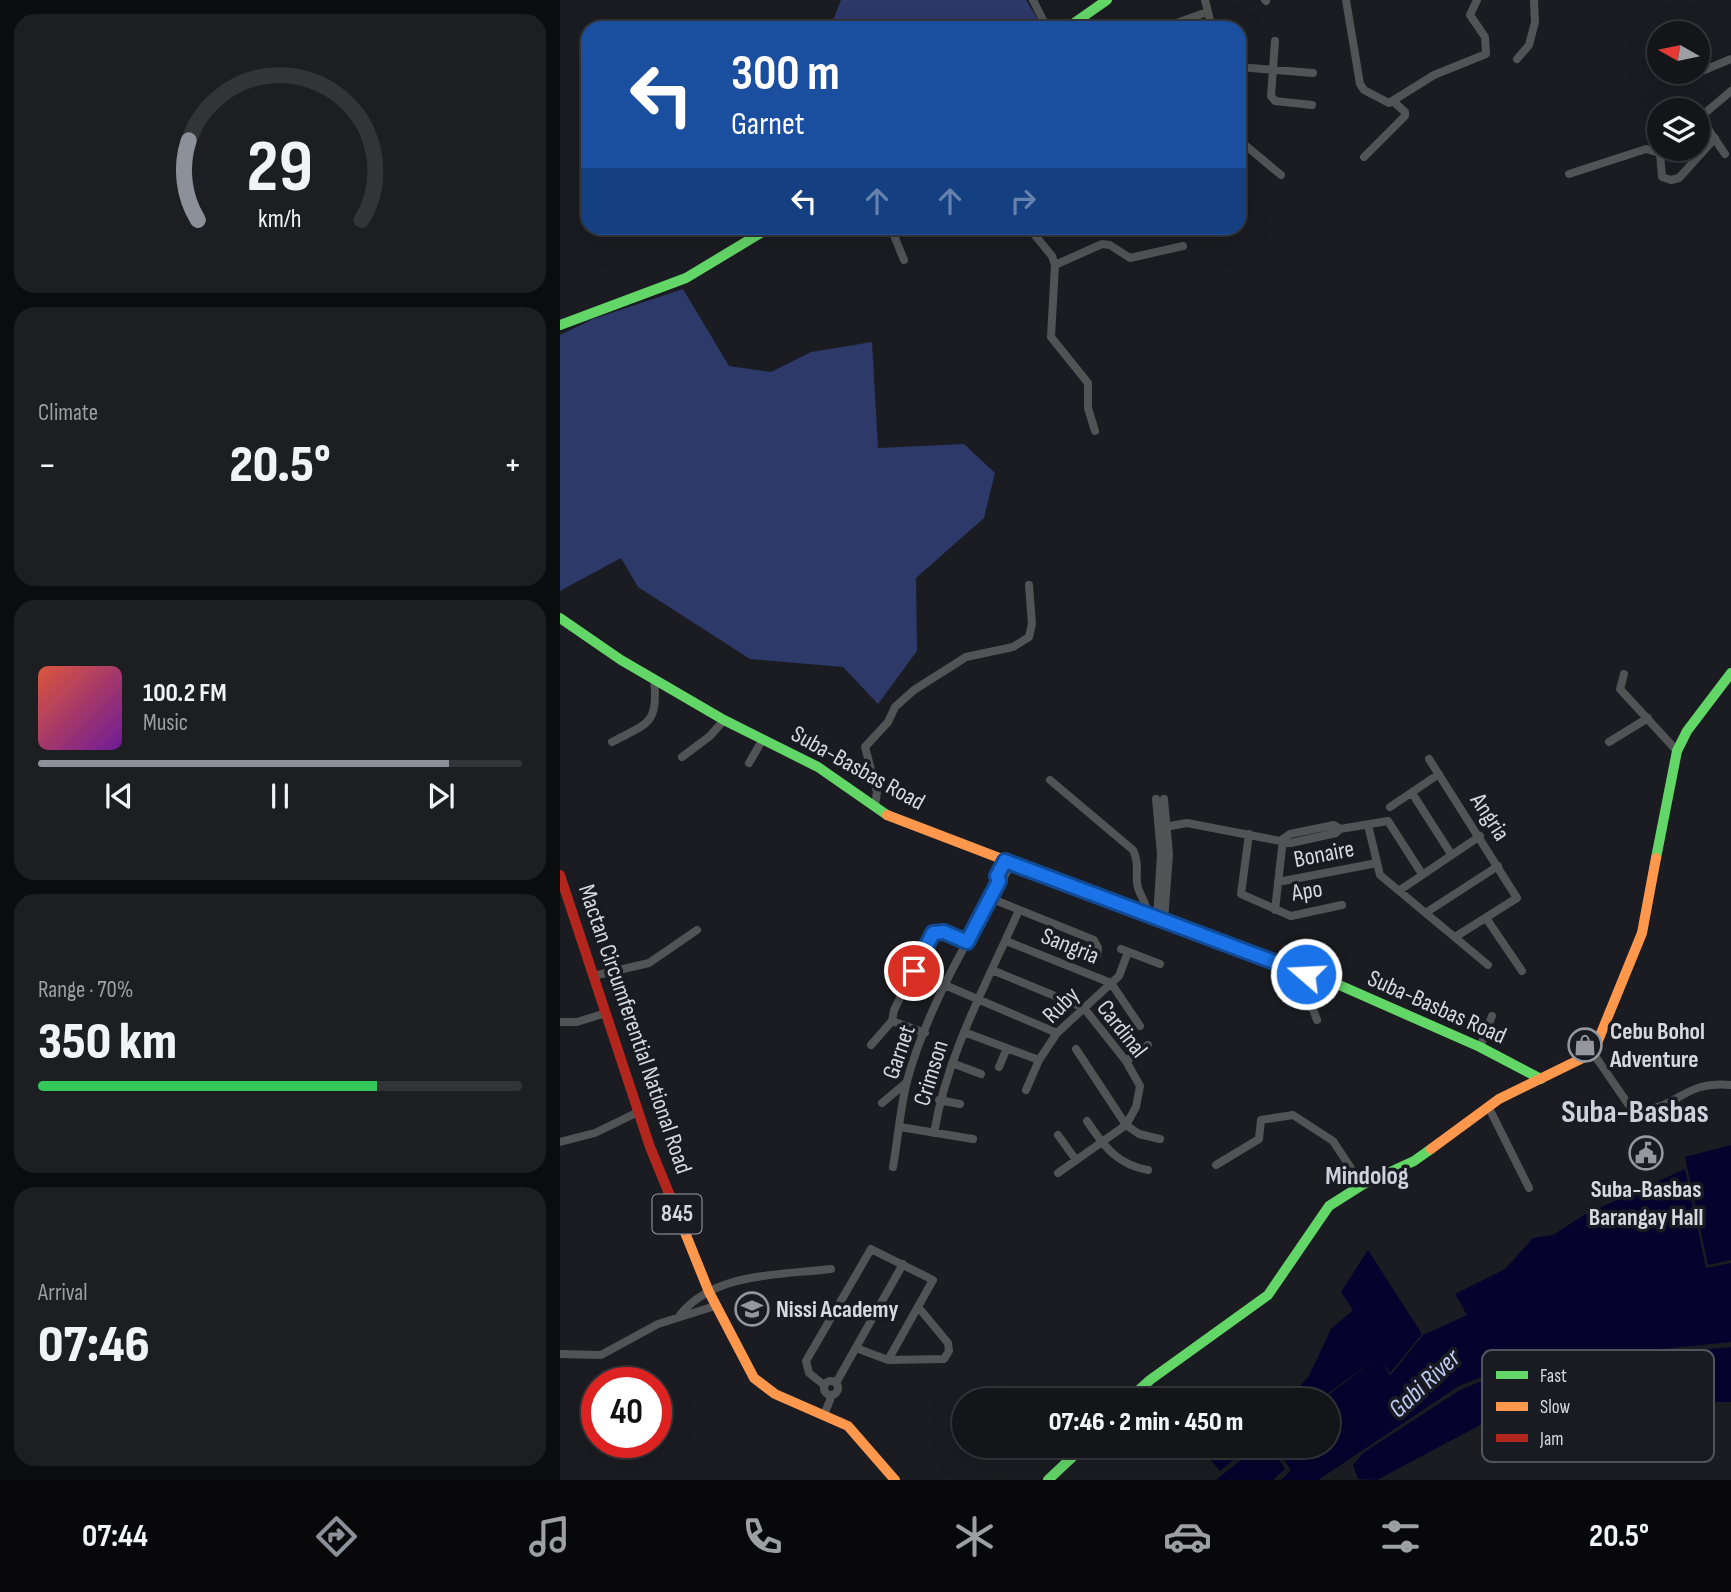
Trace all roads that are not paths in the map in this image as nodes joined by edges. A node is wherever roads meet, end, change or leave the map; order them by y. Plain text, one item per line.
1 (1033, 0) edge
2 (1107, 0) edge
3 (1205, 0) edge
4 (1346, 0) edge
5 (1477, 0) edge
6 (1534, 0) edge
7 (1207, 12) junction
8 (1043, 21) edge
9 (1078, 21) edge
10 (1182, 21) edge
11 (1210, 21) edge
12 (1275, 41) dead end
13 (1517, 59) dead end
14 (1731, 59) edge
15 (1246, 67) edge
16 (1710, 68) edge
17 (1272, 69) junction
18 (1313, 73) dead end
19 (1731, 91) edge
20 (1392, 101) junction
21 (1312, 105) dead end
22 (1710, 109) edge
23 (1710, 132) edge
24 (1715, 138) junction
25 (1710, 144) edge
26 (1246, 146) edge
27 (1647, 149) edge
28 (1726, 154) dead end
29 (1364, 157) dead end
30 (1662, 161) edge
31 (1694, 161) edge
32 (1569, 174) dead end
33 (1280, 175) dead end
34 (757, 235) edge
35 (894, 235) edge
36 (1035, 235) edge
37 (1183, 246) dead end
38 (904, 260) dead end
39 (1055, 265) junction
40 (560, 325) edge
41 (1095, 431) dead end
42 (1029, 585) dead end
43 (560, 618) edge
44 (1731, 673) edge
45 (1625, 674) dead end
46 (654, 679) junction
47 (1648, 718) junction
48 (724, 720) junction
49 (763, 739) junction
50 (612, 742) dead end
51 (1609, 742) dead end
52 (1677, 751) junction
53 (682, 757) dead end
54 (1429, 759) dead end
55 (749, 763) dead end
56 (1439, 774) junction
57 (1051, 780) dead end
58 (1412, 793) junction
59 (1160, 799) dead end
60 (875, 806) junction
61 (1390, 807) dead end
62 (1368, 825) junction
63 (1167, 827) junction
64 (1249, 834) junction
65 (1480, 836) junction
66 (1283, 839) junction
67 (1451, 854) junction
68 (1009, 862) junction
69 (1377, 863) junction
70 (1499, 866) junction
71 (1422, 874) junction
72 (560, 875) edge
73 (1278, 882) junction
74 (1400, 890) junction
75 (990, 898) junction
76 (1342, 905) dead end
77 (1020, 910) junction
78 (1276, 910) junction
79 (1427, 912) junction
80 (1156, 918) junction
81 (1486, 918) junction
82 (697, 930) dead end
83 (1455, 937) junction
84 (1006, 941) junction
85 (967, 942) junction
86 (1097, 956) dead end
87 (1160, 964) dead end
88 (1488, 965) dead end
89 (992, 970) junction
90 (1522, 971) dead end
91 (593, 976) junction
92 (1325, 981) junction
93 (1111, 983) junction
94 (947, 986) junction
95 (978, 1000) junction
96 (1084, 1008) junction
97 (606, 1013) junction
98 (1492, 1016) dead end
99 (1317, 1020) dead end
100 (892, 1021) junction
101 (560, 1023) edge
102 (1140, 1026) dead end
103 (964, 1032) junction
104 (1057, 1032) junction
105 (925, 1033) junction
106 (871, 1045) dead end
107 (1148, 1045) dead end
108 (1480, 1047) junction
109 (1007, 1048) junction
110 (1076, 1049) dead end
111 (1593, 1054) junction
112 (1038, 1060) junction
113 (1126, 1061) junction
114 (952, 1063) junction
115 (999, 1067) dead end
116 (981, 1074) dead end
117 (1541, 1079) junction
118 (907, 1082) junction
119 (1731, 1085) edge
120 (1027, 1090) dead end
121 (939, 1100) junction
122 (882, 1103) dead end
123 (960, 1104) dead end
124 (1488, 1106) junction
125 (638, 1112) junction
126 (1087, 1121) dead end
127 (1126, 1125) junction
128 (900, 1127) junction
129 (934, 1133) junction
130 (1058, 1135) dead end
131 (973, 1139) dead end
132 (1160, 1139) dead end
133 (560, 1142) edge
134 (1102, 1144) junction
135 (1076, 1160) junction
136 (1216, 1165) dead end
137 (893, 1167) dead end
138 (1147, 1170) dead end
139 (1058, 1173) dead end
140 (1362, 1185) junction
141 (1529, 1188) dead end
142 (903, 1264) junction
143 (831, 1269) dead end
144 (709, 1292) junction
145 (715, 1306) junction
146 (919, 1308) junction
147 (680, 1315) junction
148 (856, 1348) junction
149 (560, 1354) edge
150 (888, 1360) junction
151 (1141, 1388) edge
152 (828, 1392) junction
153 (821, 1414) junction
154 (1071, 1458) edge
155 (895, 1480) edge
156 (1048, 1480) edge

1 - 8 street
2 - 9 street
3 - 7 street
4 - 20 street
5 - 20 street
6 - 13 street
7 - 10 street
7 - 11 street
12 - 17 street
14 - 16 street
15 - 17 street
17 - 18 street
17 - 21 street
19 - 22 street
20 - 29 street
23 - 24 street
24 - 25 street
24 - 28 street
26 - 33 street
27 - 32 street
30 - 31 street
34 - 40 street
35 - 38 street
36 - 39 street
37 - 39 street
39 - 41 street
42 - 60 street
43 - 46 street, Suba-Basbas Road
44 - 52 street
45 - 47 street
46 - 48 street, Suba-Basbas Road
46 - 50 street
47 - 51 street
47 - 52 street
48 - 49 street, Suba-Basbas Road
48 - 53 street
49 - 55 street
49 - 60 street, Suba-Basbas Road
52 - 111 street
54 - 56 street, Angria
56 - 58 street
56 - 65 street, Angria
57 - 80 street
58 - 61 street
58 - 67 street
59 - 63 street
60 - 68 street, Suba-Basbas Road
62 - 66 street
62 - 69 street
62 - 71 street
63 - 64 street
63 - 80 street
64 - 66 street
64 - 78 street, Apo
65 - 67 street
65 - 70 street, Angria
66 - 73 street
67 - 71 street
68 - 75 street, Garnet
68 - 80 street, Suba-Basbas Road
69 - 73 street, Bonaire
69 - 74 street
70 - 79 street
70 - 81 street, Angria
71 - 74 street
72 - 91 street, Mactan Circumferential National Road / 845
73 - 78 street
74 - 79 street
75 - 77 street
75 - 85 street, Garnet
76 - 78 street, Apo
77 - 84 street, Crimson
77 - 86 street
79 - 83 street
80 - 92 street, Suba-Basbas Road
81 - 83 street
81 - 90 street
82 - 91 street
83 - 88 street
84 - 89 street, Crimson
84 - 93 street, Sangria
85 - 94 street, Garnet
85 - 100 street
87 - 93 street, Ruby
89 - 95 street, Crimson
89 - 96 street, Cardinal
91 - 97 street, Mactan Circumferential National Road / 845
92 - 99 street
92 - 108 street, Suba-Basbas Road
93 - 96 street, Ruby
93 - 102 street, Sangria
94 - 95 street
94 - 105 street, Garnet
95 - 103 street, Crimson
95 - 104 street
96 - 104 street, Ruby
96 - 113 street, Cardinal
97 - 101 street
97 - 125 street, Mactan Circumferential National Road / 845
98 - 108 street
100 - 105 street
100 - 106 street
103 - 109 street
103 - 114 street, Crimson
104 - 112 street, Ruby
105 - 118 street, Garnet
107 - 113 street
108 - 117 street, Suba-Basbas Road
109 - 112 street
109 - 115 street
110 - 127 street
111 - 117 street
111 - 119 street
112 - 120 street, Ruby
113 - 127 street, Cardinal
114 - 116 street
114 - 121 street, Crimson
117 - 124 street
118 - 122 street
118 - 128 street, Garnet
121 - 123 street
121 - 129 street, Crimson
124 - 140 street
124 - 141 street
125 - 133 street
125 - 144 street, Mactan Circumferential National Road / 845
126 - 134 street
127 - 132 street
127 - 134 street
128 - 129 street
128 - 137 street, Garnet
129 - 131 street
130 - 135 street
134 - 135 street
134 - 138 street
135 - 139 street
136 - 140 street
140 - 151 street
142 - 146 street
142 - 148 street
142 - 152 street
143 - 144 street
144 - 145 street, Mactan Circumferential National Road / 845
144 - 147 street
145 - 147 street
145 - 153 street, Mactan Circumferential National Road / 845
146 - 150 street
146 - 150 street
147 - 149 street
148 - 150 street
148 - 152 street
152 - 153 street
153 - 155 street, Mactan Circumferential National Road / 845
154 - 156 street

